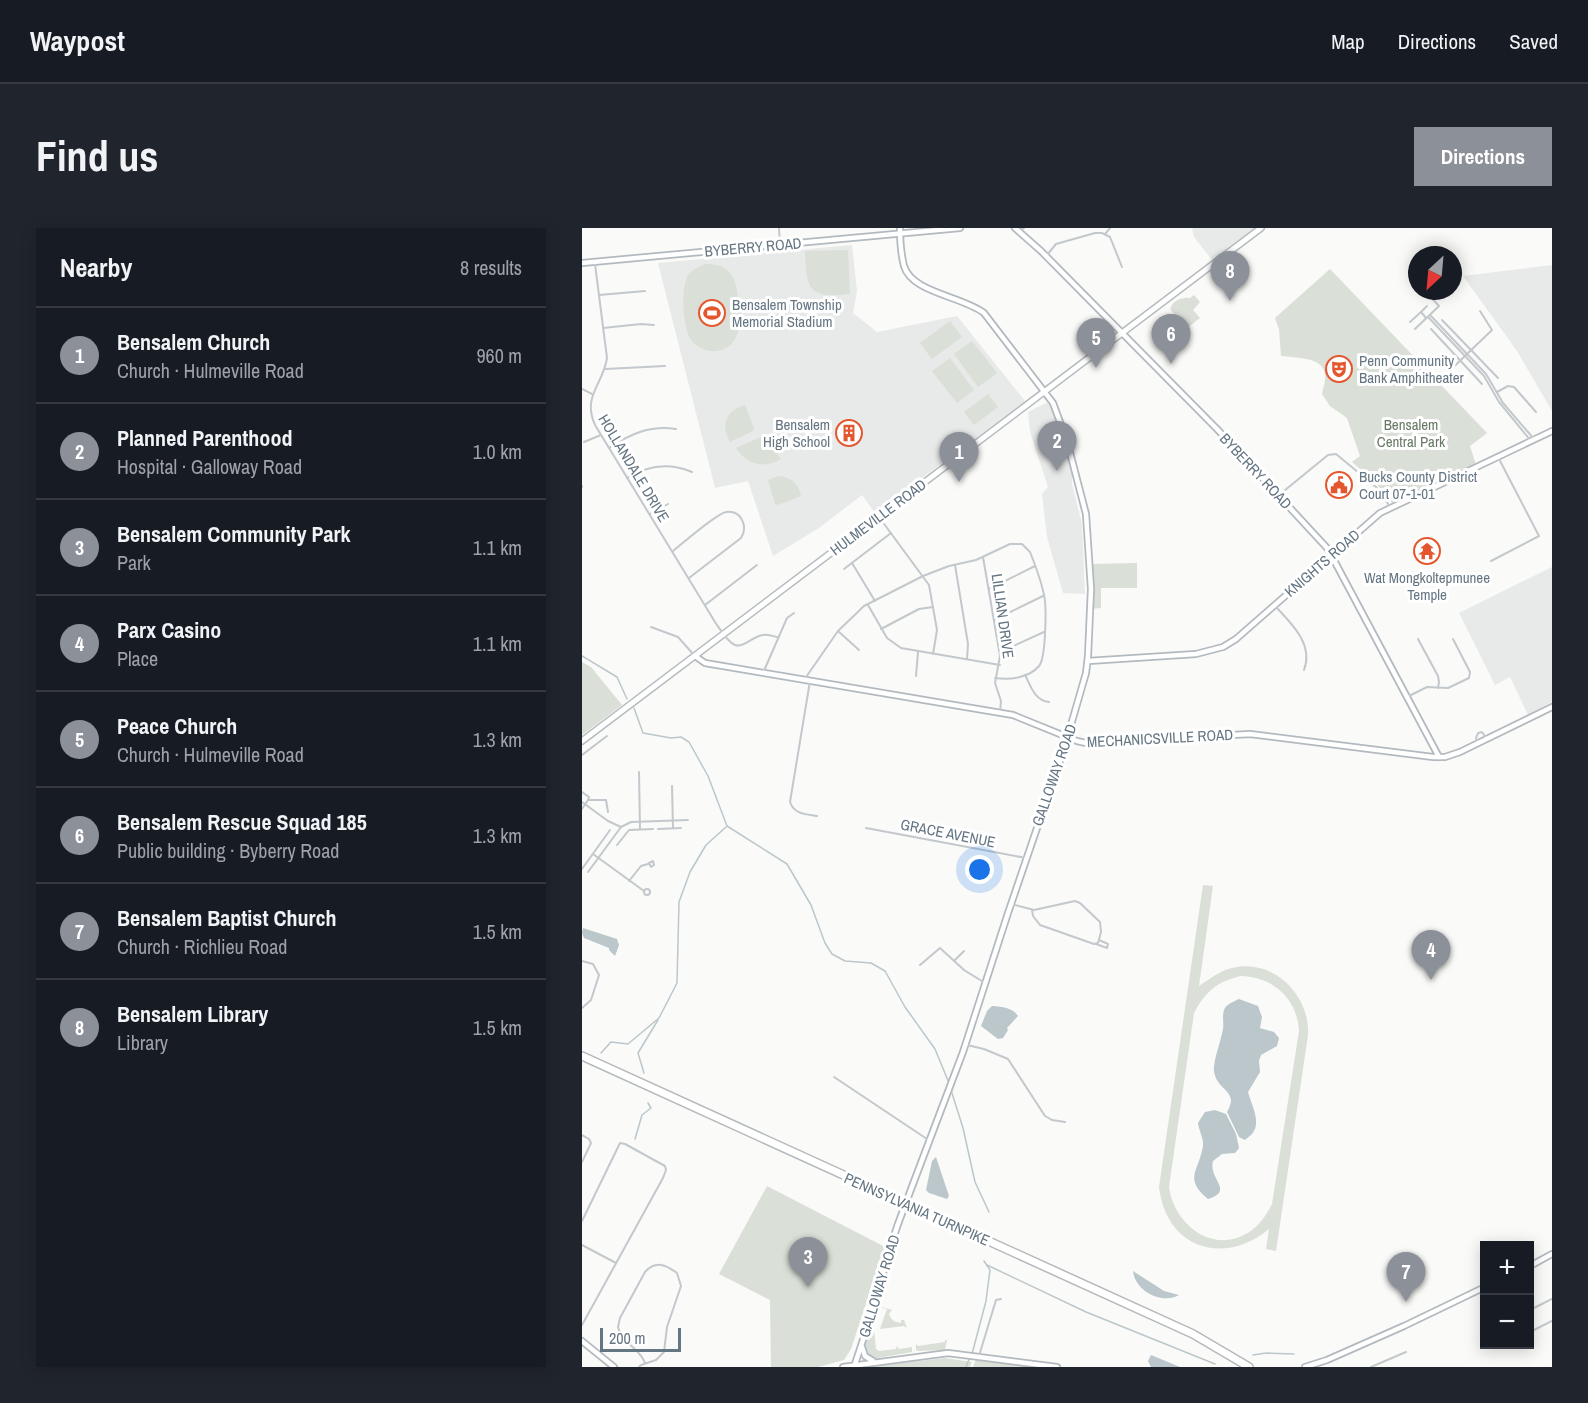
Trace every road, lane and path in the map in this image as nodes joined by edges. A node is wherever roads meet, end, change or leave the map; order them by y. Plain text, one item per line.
1 (779, 228) edge
2 (960, 228) edge
3 (1024, 228) edge
4 (1110, 228) edge
5 (1261, 228) edge
6 (1017, 229) edge
7 (900, 231) edge
8 (1106, 234) junction
9 (780, 244) junction
10 (1046, 256) junction
11 (595, 262) junction
12 (582, 263) edge
13 (1122, 267) dead end
14 (645, 291) dead end
15 (599, 295) junction
16 (1433, 300) edge
17 (1426, 306) dead end
18 (1480, 311) dead end
19 (1421, 312) junction
20 (1428, 317) junction
21 (1442, 320) dead end
22 (1410, 322) dead end
23 (654, 326) dead end
24 (603, 328) junction
25 (1415, 329) dead end
26 (1431, 329) dead end
27 (1122, 333) junction
28 (1471, 350) junction
29 (1466, 355) junction
30 (1460, 361) junction
31 (665, 366) dead end
32 (605, 369) junction
33 (1498, 378) dead end
34 (1441, 379) dead end
35 (1482, 384) dead end
36 (582, 389) edge
37 (1046, 392) junction
38 (1496, 393) junction
39 (592, 394) junction
40 (1536, 412) dead end
41 (676, 429) dead end
42 (1552, 430) edge
43 (601, 435) junction
44 (1532, 440) junction
45 (584, 442) dead end
46 (609, 448) junction
47 (1498, 457) junction
48 (692, 472) dead end
49 (627, 478) junction
50 (1279, 495) junction
51 (668, 504) dead end
52 (1392, 508) junction
53 (650, 514) junction
54 (879, 517) junction
55 (891, 533) junction
56 (673, 551) junction
57 (1332, 554) junction
58 (983, 557) junction
59 (1491, 561) dead end
60 (852, 563) junction
61 (757, 565) dead end
62 (955, 565) junction
63 (1035, 566) junction
64 (844, 569) dead end
65 (923, 576) junction
66 (688, 578) junction
67 (989, 589) junction
68 (1044, 596) junction
69 (875, 601) junction
70 (705, 604) junction
71 (868, 605) junction
72 (1274, 605) junction
73 (933, 607) junction
74 (794, 613) dead end
75 (994, 620) junction
76 (651, 627) dead end
77 (881, 629) junction
78 (838, 631) junction
79 (1044, 632) junction
80 (724, 634) junction
81 (777, 637) junction
82 (1418, 639) dead end
83 (1453, 639) dead end
84 (859, 650) dead end
85 (918, 652) junction
86 (1000, 652) junction
87 (933, 654) junction
88 (695, 656) junction
89 (967, 660) junction
90 (1088, 662) junction
91 (1000, 665) junction
92 (1304, 670) dead end
93 (763, 673) junction
94 (1025, 675) junction
95 (916, 676) dead end
96 (995, 678) junction
97 (803, 680) junction
98 (810, 681) junction
99 (1438, 688) junction
100 (1407, 697) junction
101 (1049, 702) dead end
102 (1552, 706) edge
103 (1000, 712) junction
104 (608, 736) dead end
105 (1068, 738) junction
106 (1487, 739) junction
107 (582, 741) edge
108 (1478, 743) junction
109 (582, 755) edge
110 (1439, 757) junction
111 (639, 772) dead end
112 (672, 786) dead end
113 (582, 792) edge
114 (588, 800) junction
115 (582, 802) edge
116 (586, 804) junction
117 (582, 809) edge
118 (608, 812) dead end
119 (817, 816) dead end
120 (688, 820) dead end
121 (639, 822) junction
122 (673, 822) junction
123 (621, 827) junction
124 (673, 828) junction
125 (681, 828) dead end
126 (866, 828) dead end
127 (640, 829) junction
128 (653, 829) dead end
129 (658, 829) dead end
130 (610, 830) dead end
131 (617, 845) dead end
132 (592, 854) junction
133 (598, 858) junction
134 (1026, 858) junction
135 (648, 864) dead end
136 (582, 869) edge
137 (588, 872) dead end
138 (630, 881) junction
139 (644, 891) dead end
140 (1011, 904) junction
141 (1032, 910) junction
142 (1099, 940) junction
143 (1096, 945) junction
144 (964, 951) dead end
145 (955, 960) junction
146 (582, 961) edge
147 (920, 965) dead end
148 (985, 983) junction
149 (582, 1008) edge
150 (965, 1045) junction
151 (582, 1056) edge
152 (582, 1061) edge
153 (834, 1077) dead end
154 (1065, 1122) dead end
155 (582, 1135) edge
156 (930, 1141) junction
157 (582, 1162) edge
158 (582, 1221) edge
159 (582, 1245) edge
160 (1552, 1254) edge
161 (616, 1263) junction
162 (1534, 1264) edge
163 (1480, 1289) edge
164 (1000, 1299) dead end
165 (1552, 1299) edge
166 (1534, 1308) edge
167 (1552, 1321) edge
168 (582, 1325) edge
169 (1534, 1330) edge
170 (582, 1341) edge
171 (862, 1341) junction
172 (1406, 1352) dead end
173 (979, 1356) junction
174 (875, 1362) junction
175 (645, 1363) junction
176 (854, 1365) edge
177 (614, 1367) edge
178 (639, 1367) edge
179 (843, 1367) edge
180 (1057, 1367) edge
181 (1242, 1367) edge
182 (1249, 1367) edge
183 (1305, 1367) edge
184 (1371, 1367) edge

1 - 9 street
2 - 7 main road, BYBERRY ROAD
3 - 6 street
4 - 8 street
5 - 27 main road, HULMEVILLE ROAD
6 - 10 main road, BYBERRY ROAD
7 - 9 main road, BYBERRY ROAD
7 - 37 main road, GALLOWAY ROAD
8 - 10 street
8 - 13 street
9 - 11 main road, BYBERRY ROAD
10 - 27 main road, BYBERRY ROAD
11 - 12 main road, BYBERRY ROAD
11 - 15 street
14 - 15 street
15 - 24 street
16 - 20 street
17 - 19 street
18 - 28 street
19 - 20 street
19 - 22 street
20 - 25 street
20 - 29 street
21 - 28 street
23 - 24 street
24 - 32 street
26 - 30 street
27 - 37 main road, HULMEVILLE ROAD
27 - 50 main road, BYBERRY ROAD
28 - 29 street
28 - 33 street
29 - 30 street
29 - 38 street
30 - 34 street
30 - 35 street
31 - 32 street
32 - 39 street
36 - 39 street
37 - 54 main road, HULMEVILLE ROAD
37 - 90 main road, GALLOWAY ROAD
38 - 40 street
38 - 44 street
39 - 43 street, HOLLANDALE DRIVE
41 - 46 street
42 - 44 main road, KNIGHTS ROAD
43 - 45 street
43 - 46 street, HOLLANDALE DRIVE
44 - 47 main road, KNIGHTS ROAD
46 - 49 street, HOLLANDALE DRIVE
47 - 52 main road, KNIGHTS ROAD
47 - 59 street
48 - 49 street
49 - 53 street, HOLLANDALE DRIVE
50 - 52 street
50 - 57 main road, BYBERRY ROAD
51 - 53 street
52 - 57 main road, KNIGHTS ROAD
53 - 56 street, HOLLANDALE DRIVE
54 - 55 street
54 - 80 main road, HULMEVILLE ROAD
55 - 60 street
55 - 65 street
56 - 66 street, HOLLANDALE DRIVE
56 - 66 street
57 - 72 main road, KNIGHTS ROAD
57 - 100 main road, BYBERRY ROAD
58 - 62 street
58 - 63 street
58 - 67 street, LILLIAN DRIVE
60 - 64 street
60 - 69 street
61 - 70 street
62 - 65 street
62 - 89 street
63 - 67 street
63 - 68 street
65 - 69 street
65 - 73 street
66 - 70 street, HOLLANDALE DRIVE
67 - 75 street, LILLIAN DRIVE
68 - 75 street
68 - 79 street
69 - 71 street
70 - 80 street, HOLLANDALE DRIVE
71 - 77 street
71 - 78 street
72 - 90 main road, KNIGHTS ROAD
72 - 92 street
73 - 77 street
73 - 87 street
74 - 81 street
75 - 86 street, LILLIAN DRIVE
76 - 88 street
77 - 85 street
78 - 84 street
78 - 97 street
79 - 86 street
79 - 94 street
80 - 81 street
80 - 88 main road, HULMEVILLE ROAD
81 - 93 street
82 - 99 street
83 - 99 street
85 - 87 street
85 - 95 street
86 - 91 street, LILLIAN DRIVE
87 - 89 street
88 - 93 main road, MECHANICSVILLE ROAD
88 - 107 main road, HULMEVILLE ROAD
89 - 91 street
90 - 105 main road, GALLOWAY ROAD
91 - 96 street, LILLIAN DRIVE
93 - 97 main road, MECHANICSVILLE ROAD
94 - 96 street
94 - 101 street
96 - 103 street, LILLIAN DRIVE
97 - 98 main road, MECHANICSVILLE ROAD
98 - 103 main road, MECHANICSVILLE ROAD
98 - 119 street
99 - 100 street
100 - 110 main road, BYBERRY ROAD
102 - 106 main road, MECHANICSVILLE ROAD
103 - 105 main road, MECHANICSVILLE ROAD
104 - 109 street
105 - 110 main road, MECHANICSVILLE ROAD
105 - 134 main road, GALLOWAY ROAD
106 - 108 main road, MECHANICSVILLE ROAD
106 - 108 street
108 - 110 main road, MECHANICSVILLE ROAD
111 - 121 street
112 - 122 street
113 - 114 street
114 - 116 street
114 - 118 street
115 - 116 street
116 - 117 street
116 - 123 street
120 - 122 street
121 - 122 street
121 - 123 street
121 - 127 street
122 - 124 street
123 - 133 street
124 - 125 street
124 - 129 street
126 - 134 street, GRACE AVENUE
127 - 128 street
127 - 131 street
130 - 132 street
132 - 133 street
132 - 136 street
133 - 137 street
133 - 138 street
134 - 140 main road, GALLOWAY ROAD
135 - 138 street
138 - 139 street
140 - 141 street
140 - 148 main road, GALLOWAY ROAD
141 - 142 street
141 - 143 street
142 - 143 street
142 - 143 street
144 - 145 street
145 - 147 street
145 - 148 street
146 - 149 street
148 - 150 main road, GALLOWAY ROAD
150 - 154 street
150 - 156 main road, GALLOWAY ROAD
151 - 182 highway, PENNSYLVANIA TURNPIKE
152 - 181 highway, PENNSYLVANIA TURNPIKE
153 - 156 street
155 - 157 street
156 - 171 main road, GALLOWAY ROAD, bridge
158 - 161 street
159 - 161 street
160 - 162 main road
161 - 168 street
163 - 183 main road
164 - 173 street
165 - 166 street
167 - 169 street
170 - 177 main road
171 - 174 main road
171 - 176 main road, GALLOWAY ROAD
172 - 184 street
173 - 174 main road
173 - 180 main road
174 - 176 main road
175 - 175 street
175 - 178 street
176 - 179 main road

